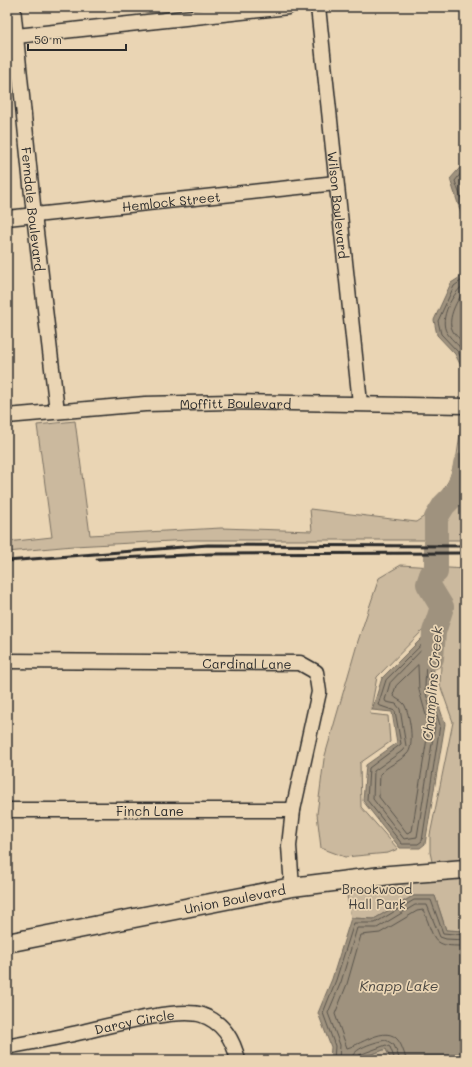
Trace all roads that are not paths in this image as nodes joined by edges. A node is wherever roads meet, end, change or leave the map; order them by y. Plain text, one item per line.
1 (13, 7) edge
2 (288, 7) edge
3 (318, 7) edge
4 (12, 37) edge
5 (336, 183) junction
6 (34, 215) junction
7 (7, 218) edge
8 (360, 403) junction
9 (465, 406) edge
10 (57, 410) junction
11 (7, 416) edge
12 (7, 661) edge
13 (7, 810) edge
14 (293, 810) junction
15 (465, 869) edge
16 (292, 887) junction
17 (7, 943) edge
18 (7, 1047) edge
19 (238, 1060) edge

1 - 4 street, Ferndale Boulevard
2 - 4 street
3 - 5 street, Wilson Boulevard
4 - 6 street, Ferndale Boulevard
5 - 6 street, Hemlock Street
5 - 8 street, Wilson Boulevard
6 - 7 street, Hemlock Street
6 - 10 street, Ferndale Boulevard
8 - 9 street, Moffitt Boulevard
8 - 10 street, Moffitt Boulevard
10 - 11 street, Moffitt Boulevard
12 - 14 street, Cardinal Lane
13 - 14 street, Finch Lane
14 - 16 street, Cardinal Lane
15 - 16 main road, Union Boulevard
16 - 17 main road, Union Boulevard
18 - 19 street, Darcy Circle

